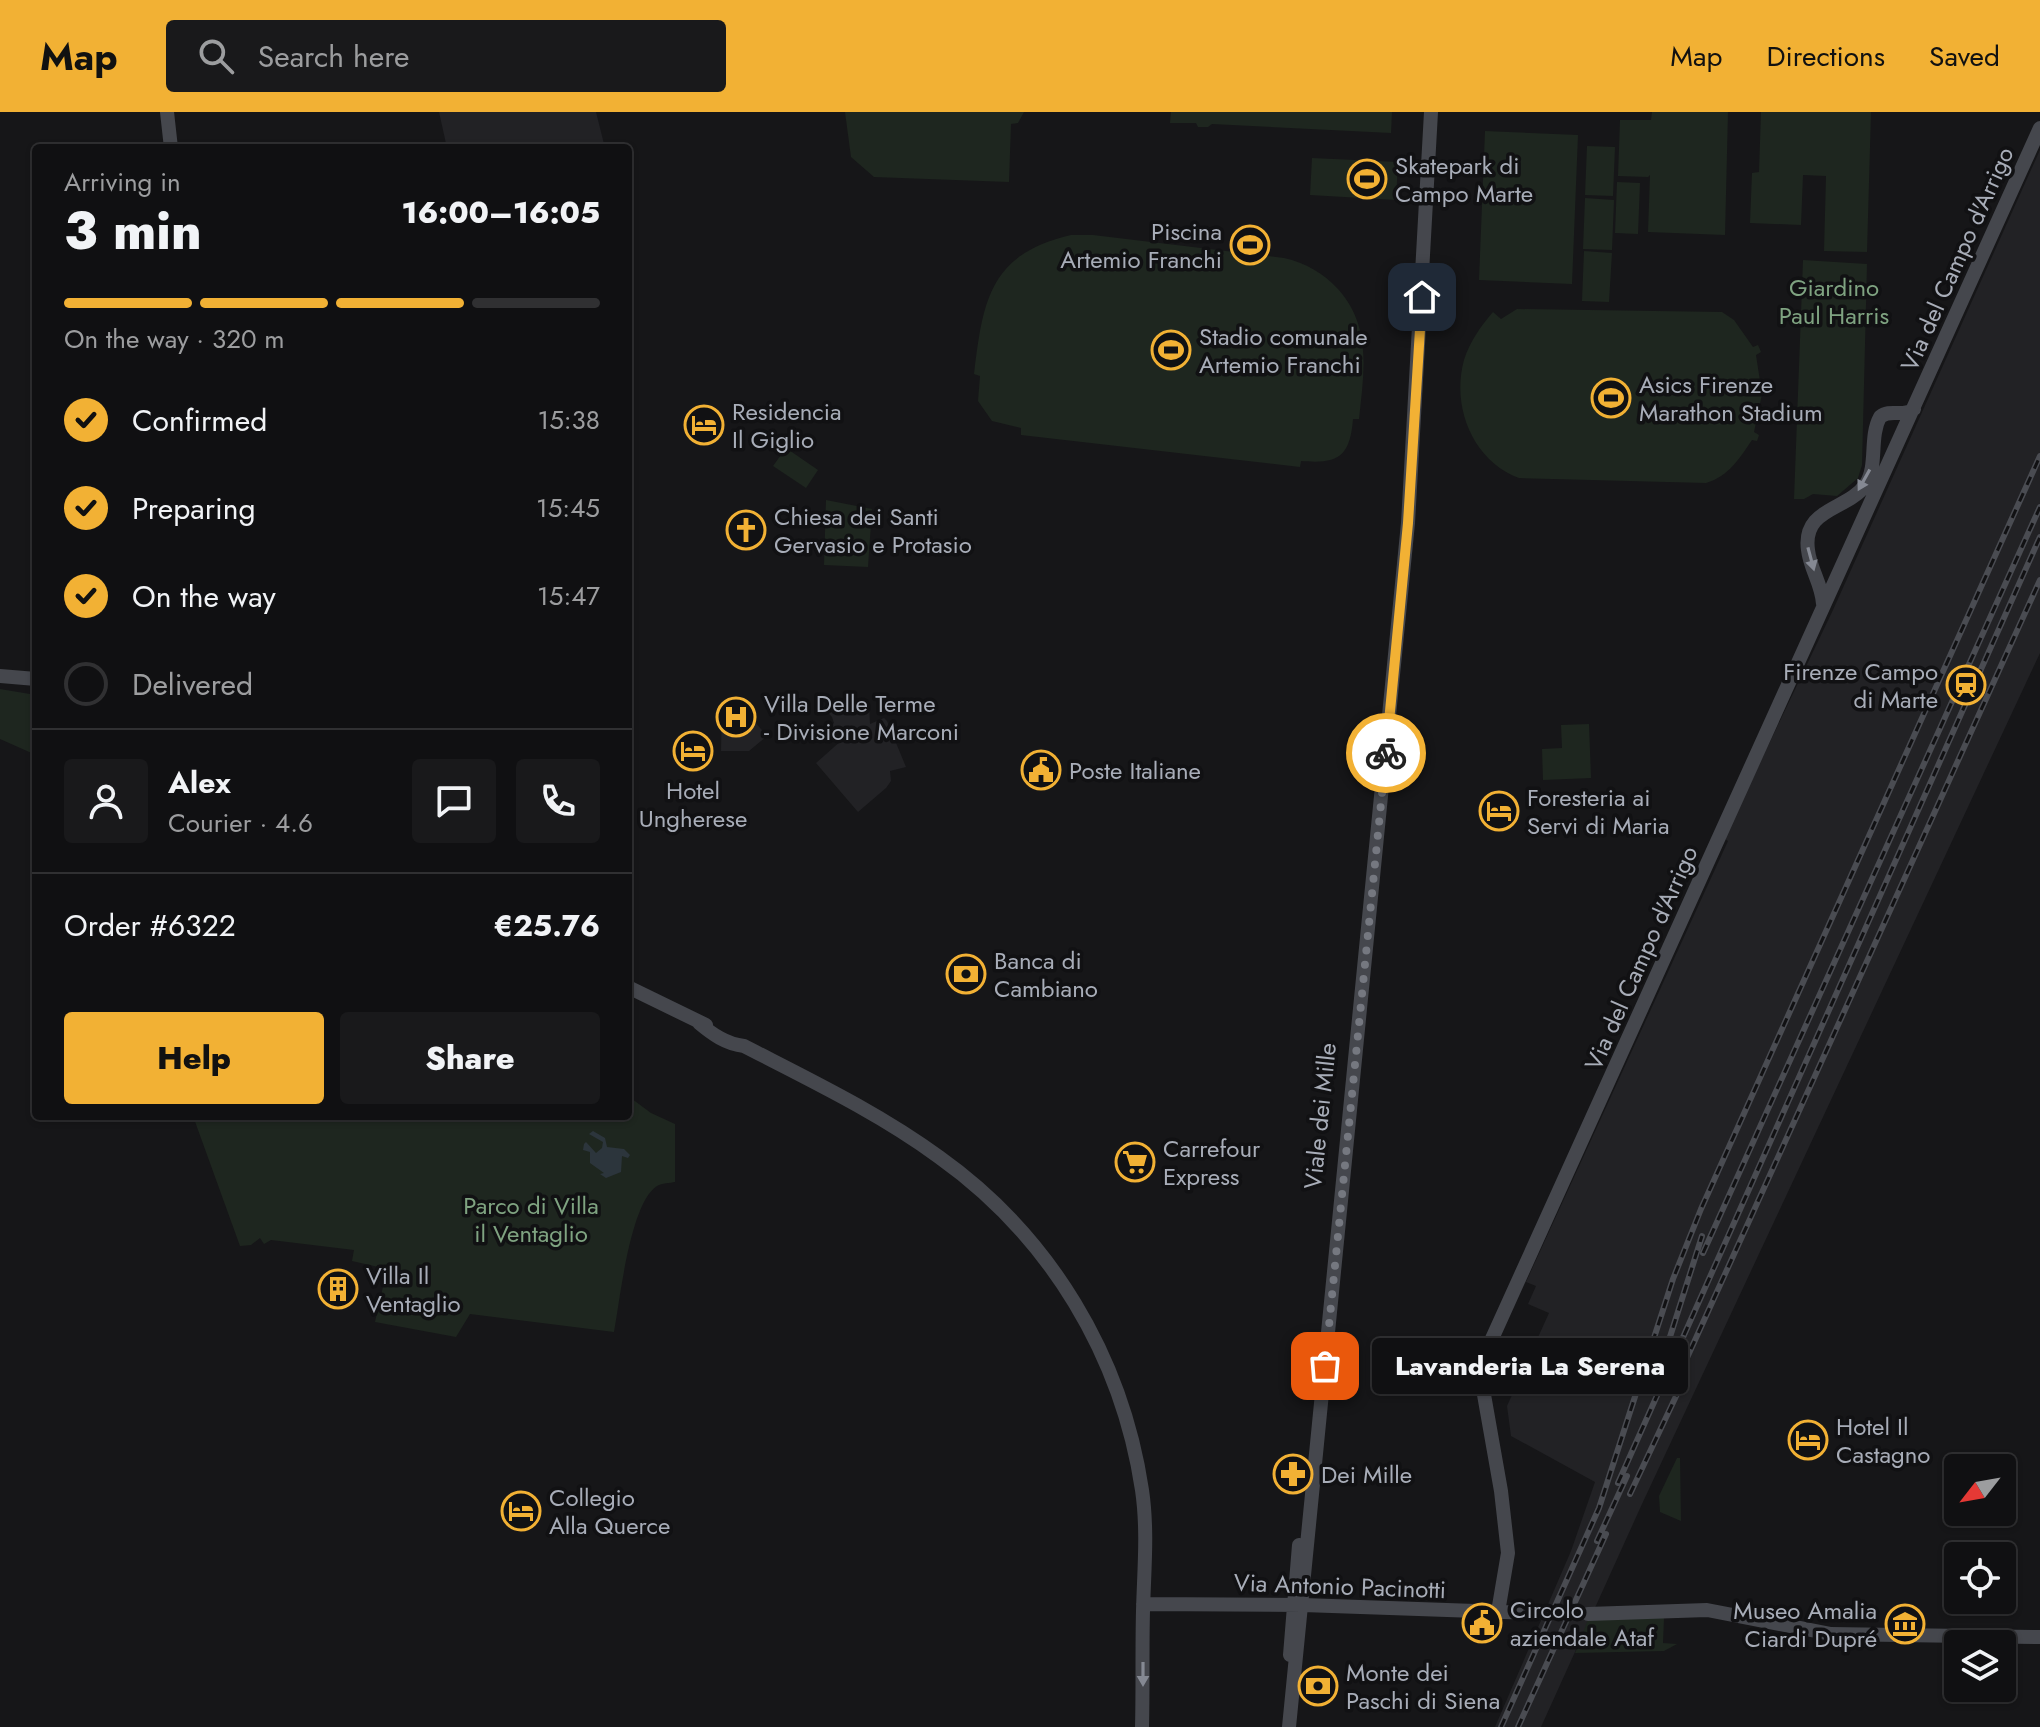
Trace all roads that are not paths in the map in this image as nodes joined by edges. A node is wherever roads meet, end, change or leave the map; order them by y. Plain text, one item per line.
1 (167, 112) edge
2 (1431, 112) edge
3 (2040, 128) edge
4 (171, 144) edge
5 (1914, 409) junction
6 (1895, 413) junction
7 (1904, 431) junction
8 (1823, 608) junction
9 (0, 669) edge
10 (0, 676) edge
11 (18, 676) junction
12 (32, 678) edge
13 (632, 989) edge
14 (1143, 1604) junction
15 (1298, 1605) junction
16 (1498, 1612) junction
17 (1536, 1613) dead end
18 (1588, 1614) dead end
19 (2040, 1637) edge
20 (1142, 1727) edge
21 (1289, 1727) edge

1 - 4 street
2 - 15 street, Viale dei Mille
3 - 5 street, Via del Campo d'Arrigo
5 - 6 street, Via del Campo d'Arrigo
5 - 7 street, Via del Campo d'Arrigo
6 - 7 street
6 -> 8 street
7 - 8 street, Via del Campo d'Arrigo
8 - 16 street, Via del Campo d'Arrigo
9 - 11 street
10 - 11 street
11 - 12 street
13 - 14 street
14 - 15 street, Via Antonio Pacinotti
14 -> 20 street
15 - 16 street, Via Antonio Pacinotti
15 - 21 street, Viale dei Mille
16 - 17 street, Via Antonio Pacinotti
18 - 19 street

